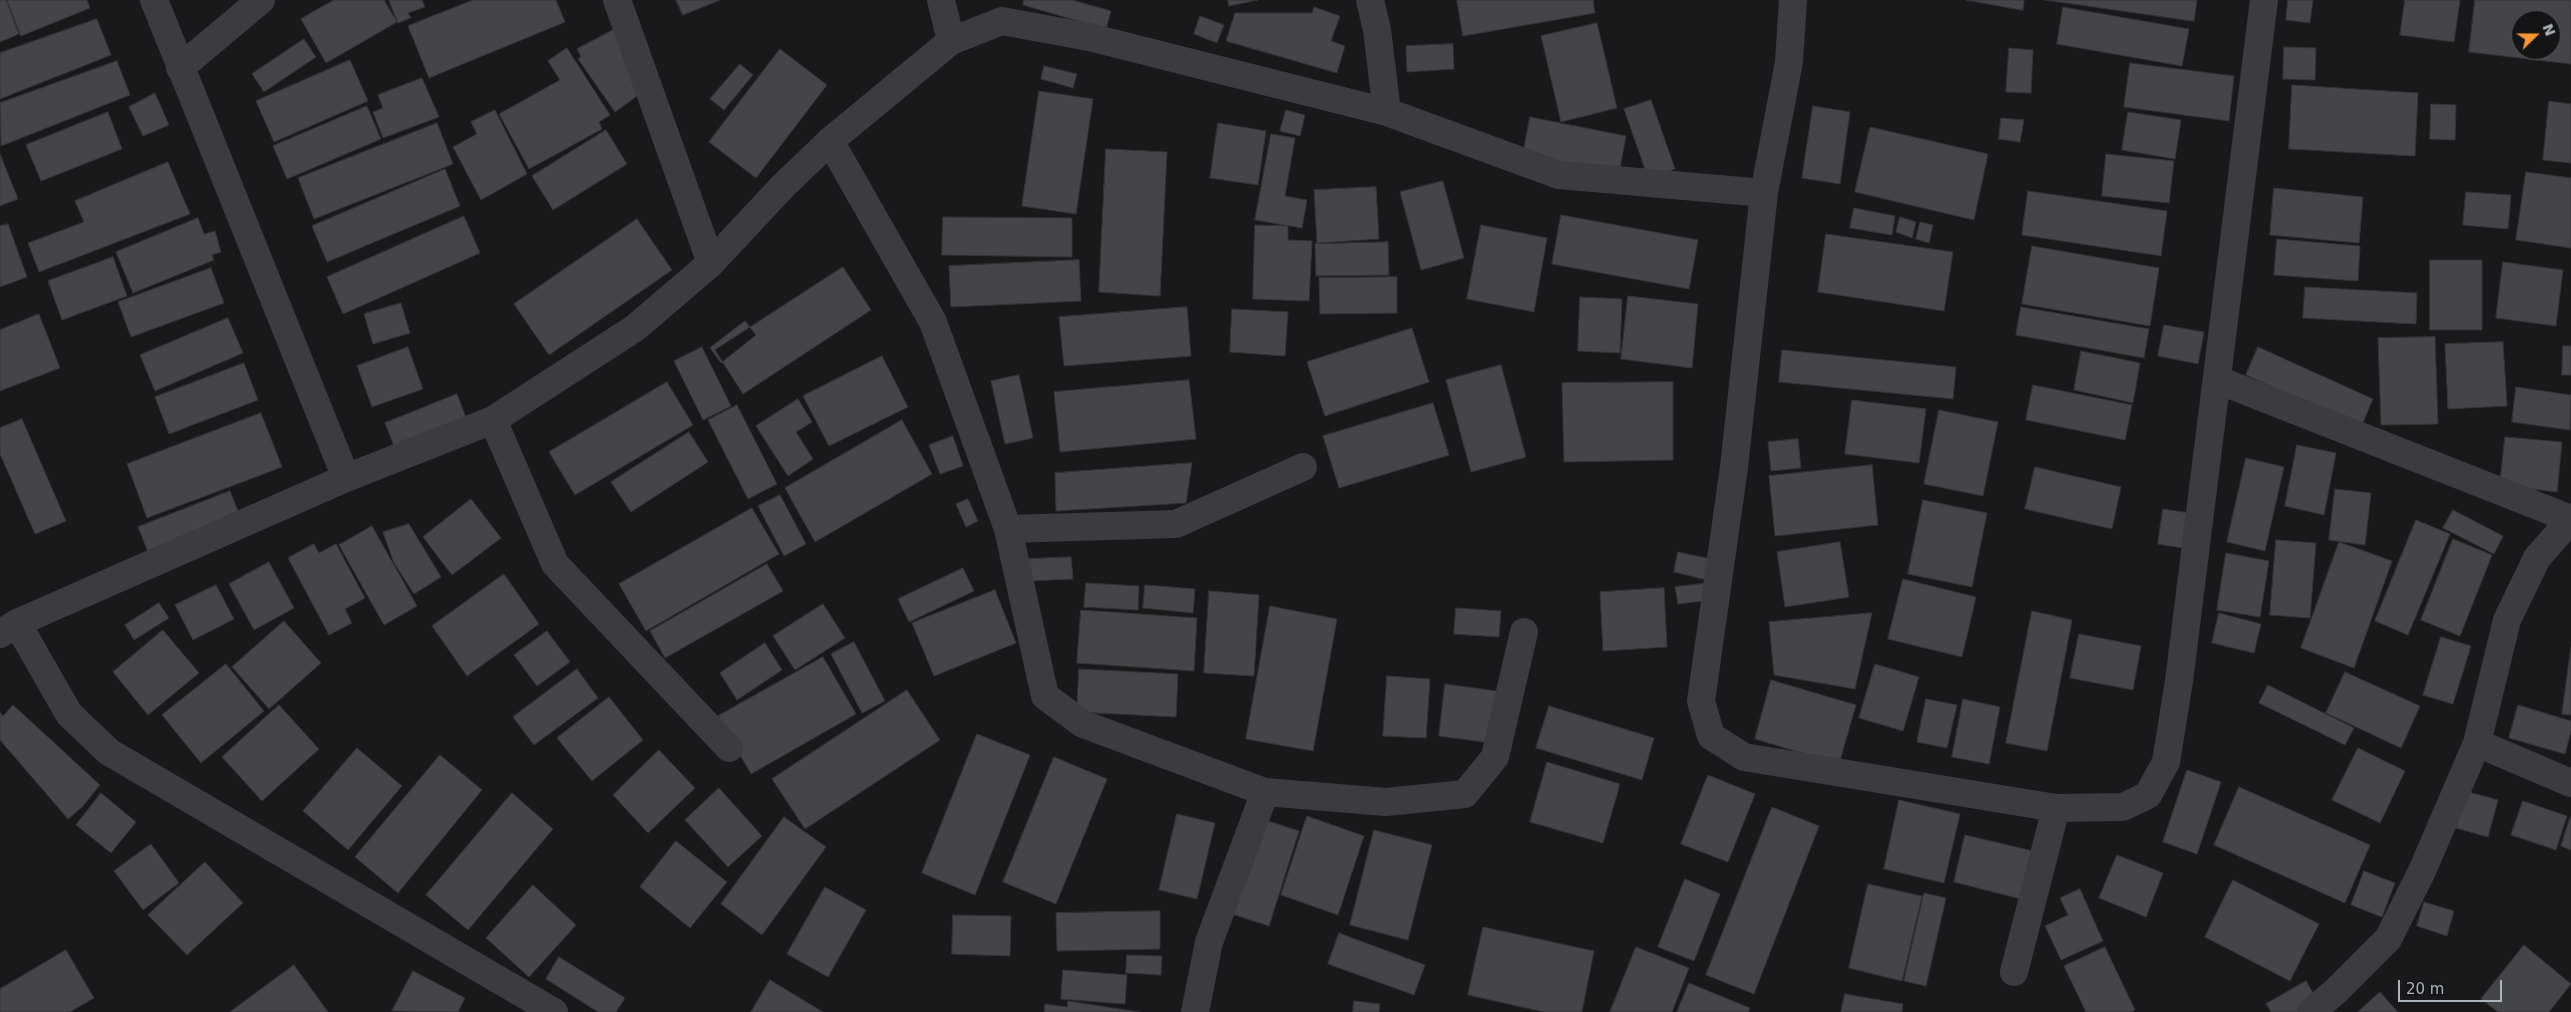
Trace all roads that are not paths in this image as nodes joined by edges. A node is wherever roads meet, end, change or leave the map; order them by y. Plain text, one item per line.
1 (154, 0) edge
2 (261, 0) edge
3 (618, 0) edge
4 (941, 0) edge
5 (1370, 0) edge
6 (1793, 0) edge
7 (2264, 0) edge
8 (951, 41) junction
9 (180, 68) junction
10 (1387, 112) junction
11 (830, 141) junction
12 (1764, 193) junction
13 (711, 263) junction
14 (2218, 380) junction
15 (493, 420) junction
16 (1303, 468) dead end
17 (346, 478) junction
18 (2571, 519) edge
19 (1008, 529) junction
20 (9, 629) edge
21 (1524, 632) dead end
22 (2477, 742) junction
23 (729, 748) dead end
24 (2571, 783) edge
25 (1265, 792) junction
26 (2056, 808) junction
27 (2014, 972) dead end
28 (554, 1012) edge
29 (1194, 1012) edge
30 (2311, 1012) edge

1 - 9 street
2 - 9 street
3 - 13 street
4 - 8 street
5 - 10 street
6 - 12 street
7 - 14 street
8 - 10 street
8 - 11 street
9 - 17 street
10 - 12 street
11 - 13 street
11 - 19 street
12 - 26 street
13 - 15 street
14 - 18 street
14 - 26 street
15 - 17 street
15 - 23 street
16 - 19 street
17 - 20 street
18 - 22 street
19 - 25 street
20 - 28 street
21 - 25 street
22 - 24 street
22 - 30 street
25 - 29 street
26 - 27 street

